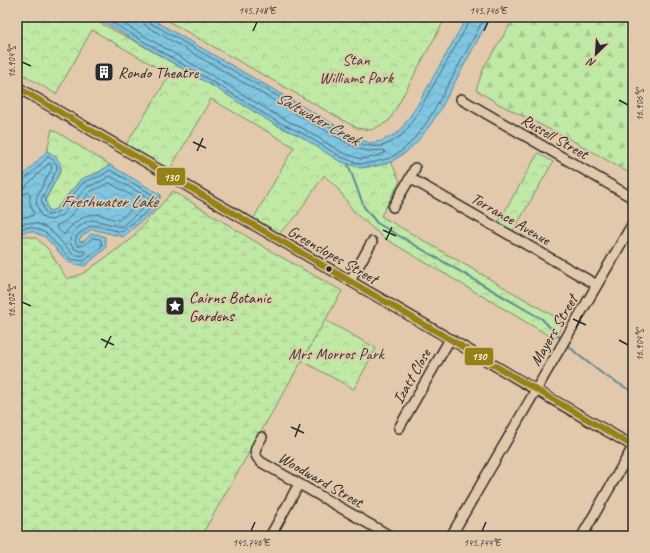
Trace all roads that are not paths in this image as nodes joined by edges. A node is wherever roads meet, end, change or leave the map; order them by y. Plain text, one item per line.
1 (17, 87) edge
2 (461, 99) dead end
3 (415, 168) dead end
4 (410, 178) junction
5 (633, 198) edge
6 (393, 207) dead end
7 (633, 223) edge
8 (372, 242) dead end
9 (350, 281) junction
10 (597, 285) junction
11 (450, 339) junction
12 (536, 390) junction
13 (399, 428) dead end
14 (262, 437) dead end
15 (633, 446) edge
16 (299, 484) junction
17 (269, 536) edge
18 (390, 536) edge
19 (451, 536) edge
20 (582, 536) edge

1 - 9 street, Greenslopes Street
2 - 5 street, Russell Street
3 - 4 street
4 - 6 street
4 - 10 street, Torrance Avenue
7 - 10 street, Mayers Street
8 - 9 street
9 - 11 street, Greenslopes Street
10 - 12 street, Mayers Street
11 - 12 street, Greenslopes Street
11 - 13 street, Izatt Close
12 - 15 street, Greenslopes Street
12 - 19 street, Mayers Street
14 - 16 street, Woodward Street
15 - 20 street
16 - 17 street
16 - 18 street, Woodward Street

